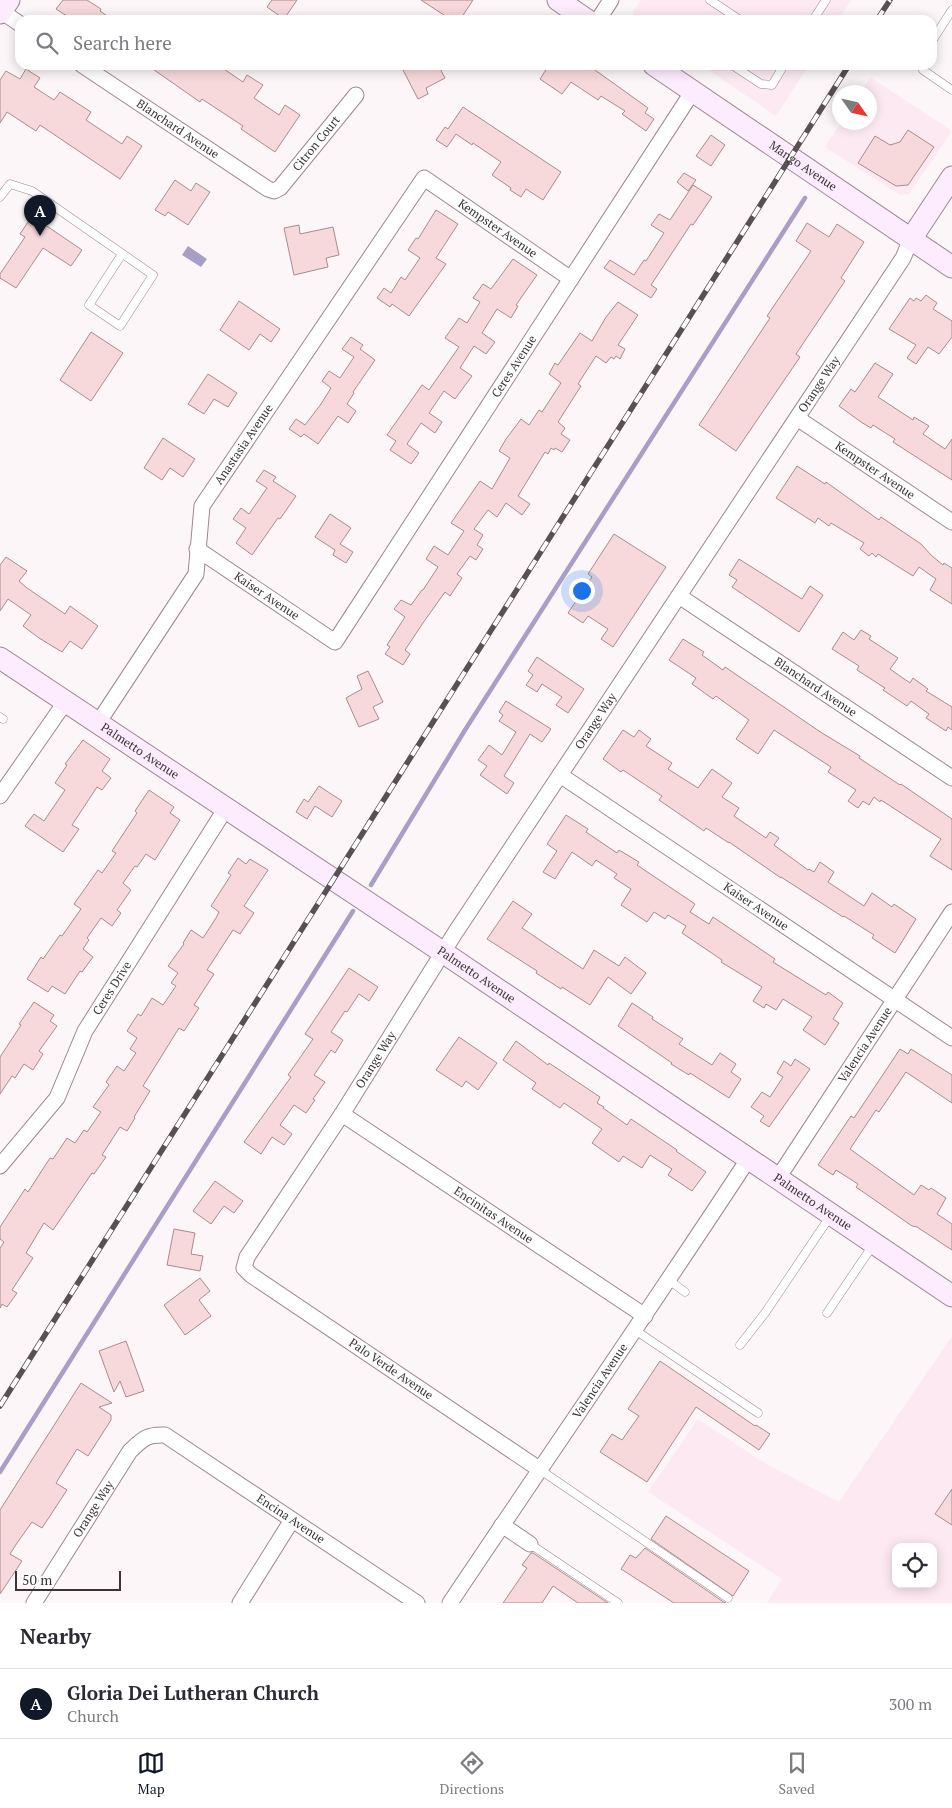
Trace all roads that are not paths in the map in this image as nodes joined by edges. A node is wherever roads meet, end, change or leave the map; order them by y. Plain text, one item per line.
1 (558, 0) edge
2 (611, 0) edge
3 (710, 0) edge
4 (826, 0) edge
5 (3, 8) edge
6 (952, 10) edge
7 (580, 15) edge
8 (601, 15) edge
9 (732, 15) edge
10 (816, 15) edge
11 (15, 19) edge
12 (937, 33) edge
13 (90, 70) edge
14 (662, 70) edge
15 (740, 70) edge
16 (781, 70) edge
17 (923, 70) edge
18 (952, 90) edge
19 (693, 91) junction
20 (356, 95) dead end
21 (952, 177) edge
22 (424, 178) joint
23 (274, 191) joint
24 (0, 197) edge
25 (911, 239) junction
26 (122, 254) junction
27 (952, 267) edge
28 (571, 279) junction
29 (797, 418) junction
30 (952, 522) edge
31 (198, 549) junction
32 (679, 596) junction
33 (335, 642) joint
34 (0, 658) edge
35 (66, 701) junction
36 (98, 722) junction
37 (560, 775) junction
38 (952, 778) edge
39 (0, 796) edge
40 (226, 808) junction
41 (952, 912) edge
42 (444, 952) junction
43 (894, 999) junction
44 (952, 1038) edge
45 (342, 1114) junction
46 (749, 1158) junction
47 (0, 1166) edge
48 (778, 1178) junction
49 (831, 1214) junction
50 (874, 1244) junction
51 (244, 1268) joint
52 (669, 1280) junction
53 (686, 1292) dead end
54 (952, 1296) edge
55 (827, 1313) dead end
56 (645, 1316) junction
57 (635, 1330) junction
58 (740, 1345) dead end
59 (758, 1413) dead end
60 (165, 1435) joint
61 (539, 1469) junction
62 (292, 1520) junction
63 (502, 1525) junction
64 (530, 1544) joint
65 (728, 1598) dead end
66 (34, 1603) edge
67 (240, 1603) edge
68 (417, 1603) edge
69 (450, 1603) edge
70 (618, 1603) edge

1 - 7 street
2 - 8 street
3 - 9 lane
4 - 10 lane
5 - 11 street
6 - 12 lane
13 - 23 street, Blanchard Avenue
14 - 19 street, Mango Avenue
15 - 16 lane
17 - 18 lane
19 - 25 street, Mango Avenue
19 - 28 street, Ceres Avenue
20 - 23 street, Citron Court
21 - 25 street, Orange Way
22 - 28 street, Kempster Avenue
22 - 31 street, Anastasia Avenue
24 - 26 lane
25 - 27 street, Mango Avenue
25 - 29 street, Orange Way
26 - 26 lane
28 - 33 street, Ceres Avenue
29 - 30 street, Kempster Avenue
29 - 32 street, Orange Way
31 - 33 street, Kaiser Avenue
31 - 36 street, Anastasia Avenue
32 - 37 street, Orange Way
32 - 38 street, Blanchard Avenue
34 - 35 street, Palmetto Avenue
35 - 36 street, Palmetto Avenue
35 - 39 street
36 - 40 street, Palmetto Avenue
37 - 42 street, Orange Way
37 - 43 street, Kaiser Avenue
40 - 42 street, Palmetto Avenue
40 - 47 street, Ceres Drive
41 - 43 street, Valencia Avenue
42 - 45 street, Orange Way
42 - 46 street, Palmetto Avenue
43 - 44 street, Kaiser Avenue
43 - 48 street, Valencia Avenue
45 - 51 street, Orange Way
45 - 56 street, Encinitas Avenue
46 - 48 street, Palmetto Avenue
46 - 52 street, Valencia Avenue
48 - 49 street, Palmetto Avenue
49 - 50 street, Palmetto Avenue
49 - 58 lane
50 - 54 street, Palmetto Avenue
50 - 55 lane
51 - 61 street, Palo Verde Avenue
52 - 53 lane
52 - 56 street, Valencia Avenue
56 - 57 street, Valencia Avenue
57 - 59 lane
57 - 61 street, Valencia Avenue
60 - 62 street, Encina Avenue
60 - 66 street, Orange Way
61 - 63 street, Valencia Avenue
61 - 65 lane
62 - 67 street
62 - 68 street, Encina Avenue
63 - 64 street
63 - 69 street, Valencia Avenue
64 - 70 lane

